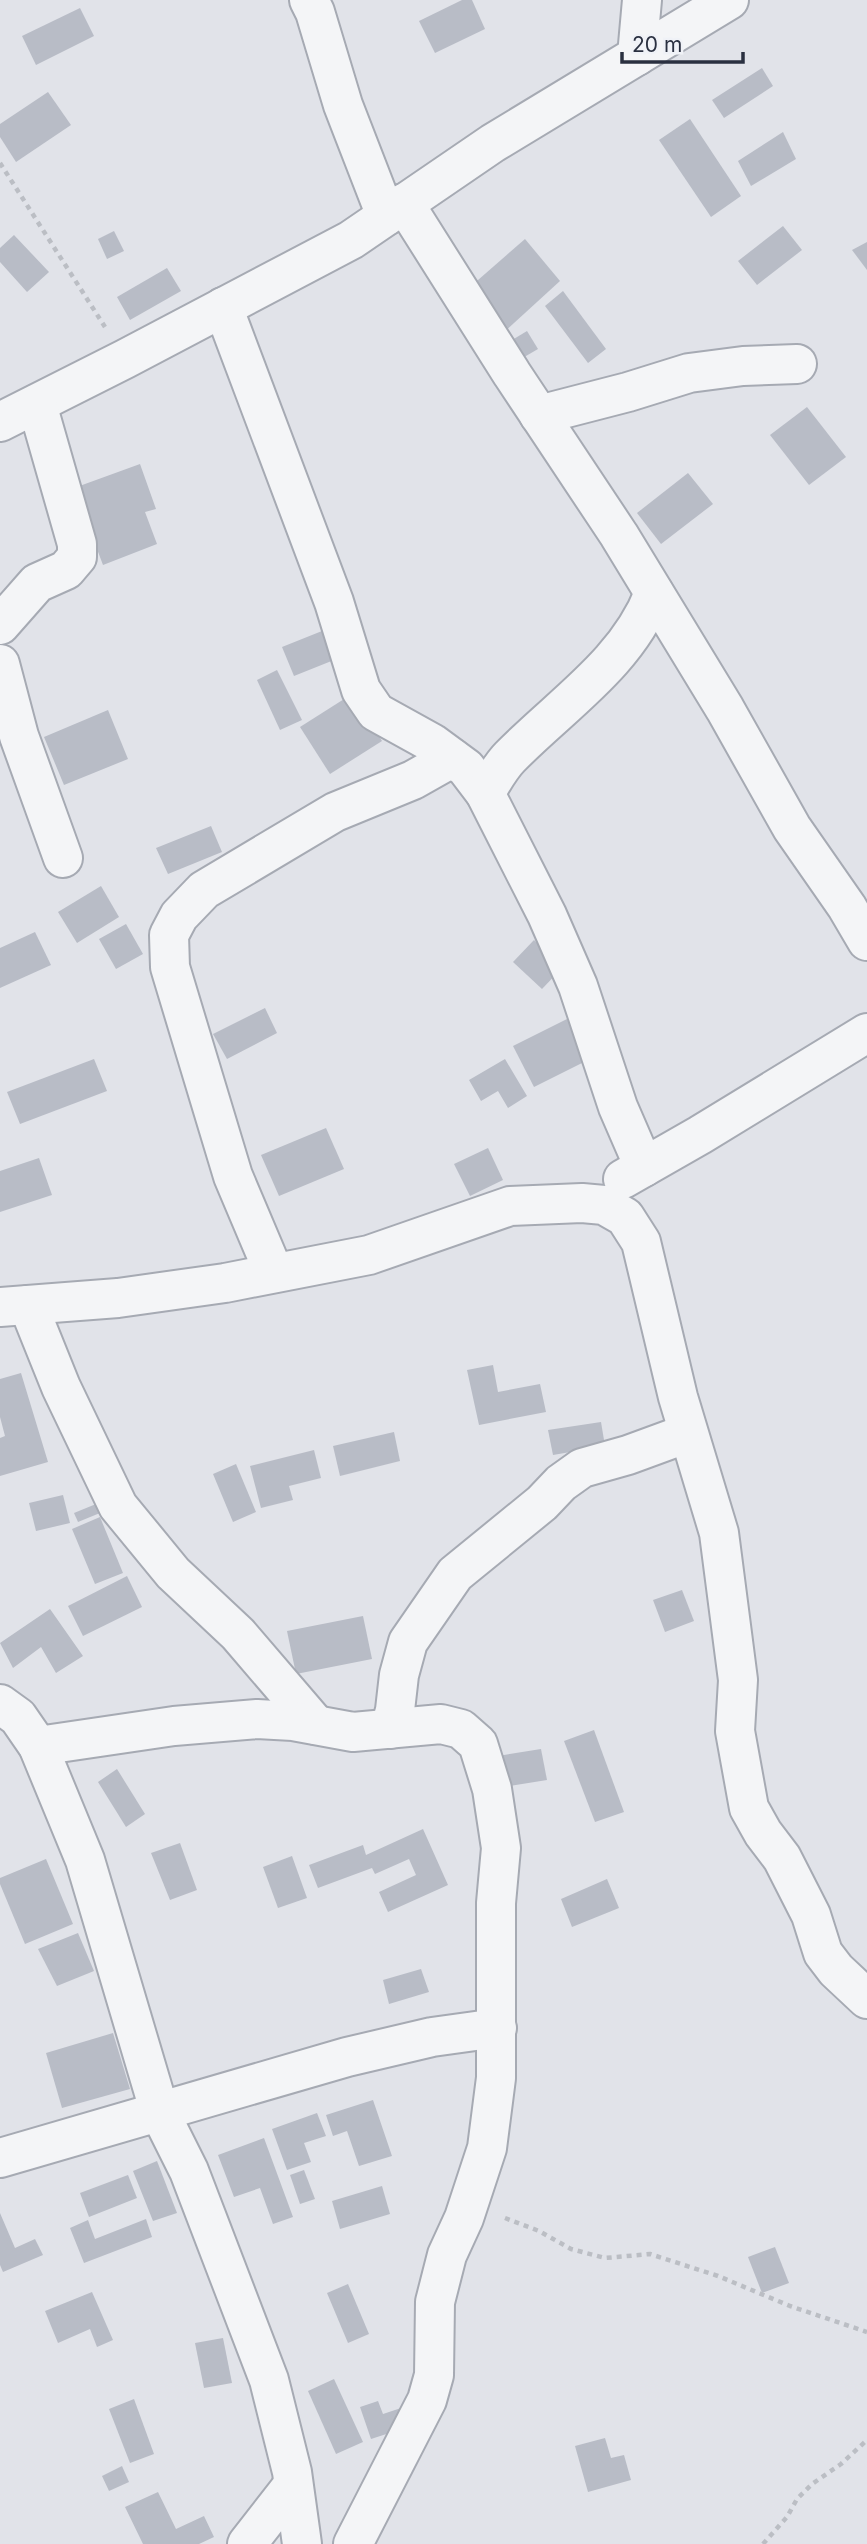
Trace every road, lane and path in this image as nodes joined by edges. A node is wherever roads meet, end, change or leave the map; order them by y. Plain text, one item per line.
1 (309, 0) edge
2 (729, 0) edge
3 (637, 6) edge
4 (637, 56) junction
5 (0, 163) edge
6 (395, 209) junction
7 (223, 307) junction
8 (125, 359) junction
9 (797, 364) dead end
10 (37, 404) junction
11 (540, 415) junction
12 (0, 422) edge
13 (654, 593) junction
14 (0, 625) edge
15 (0, 664) edge
16 (452, 758) junction
17 (485, 793) junction
18 (63, 858) dead end
19 (867, 941) edge
20 (867, 1033) edge
21 (644, 1167) junction
22 (582, 1203) junction
23 (274, 1273) junction
24 (14, 1306) edge
25 (688, 1433) junction
26 (0, 1704) edge
27 (316, 1725) junction
28 (390, 1729) junction
29 (37, 1746) junction
30 (867, 1999) edge
31 (497, 2028) junction
32 (160, 2113) junction
33 (0, 2158) edge
34 (464, 2218) junction
35 (867, 2332) edge
36 (867, 2440) edge
37 (293, 2484) junction
38 (247, 2544) edge
39 (302, 2544) edge
40 (353, 2544) edge
41 (763, 2544) edge

1 - 6 street
2 - 4 street
3 - 4 street
4 - 6 street
5 - 8 path
6 - 7 street
6 - 11 street
7 - 8 street
7 - 16 street
8 - 10 street
9 - 11 street
10 - 12 street
10 - 14 street
11 - 13 street
13 - 17 street
13 - 19 street
15 - 18 street
16 - 17 street
16 - 23 street
17 - 21 street
20 - 21 street
21 - 22 street
22 - 23 street
22 - 25 street
23 - 24 street
24 - 27 street
25 - 28 street
25 - 30 street
26 - 29 street
27 - 28 street
27 - 29 street
28 - 31 street
29 - 32 street
31 - 32 street
31 - 34 street
32 - 33 street
32 - 37 street
34 - 35 path
34 - 40 street
36 - 41 path
37 - 38 street
37 - 39 street

